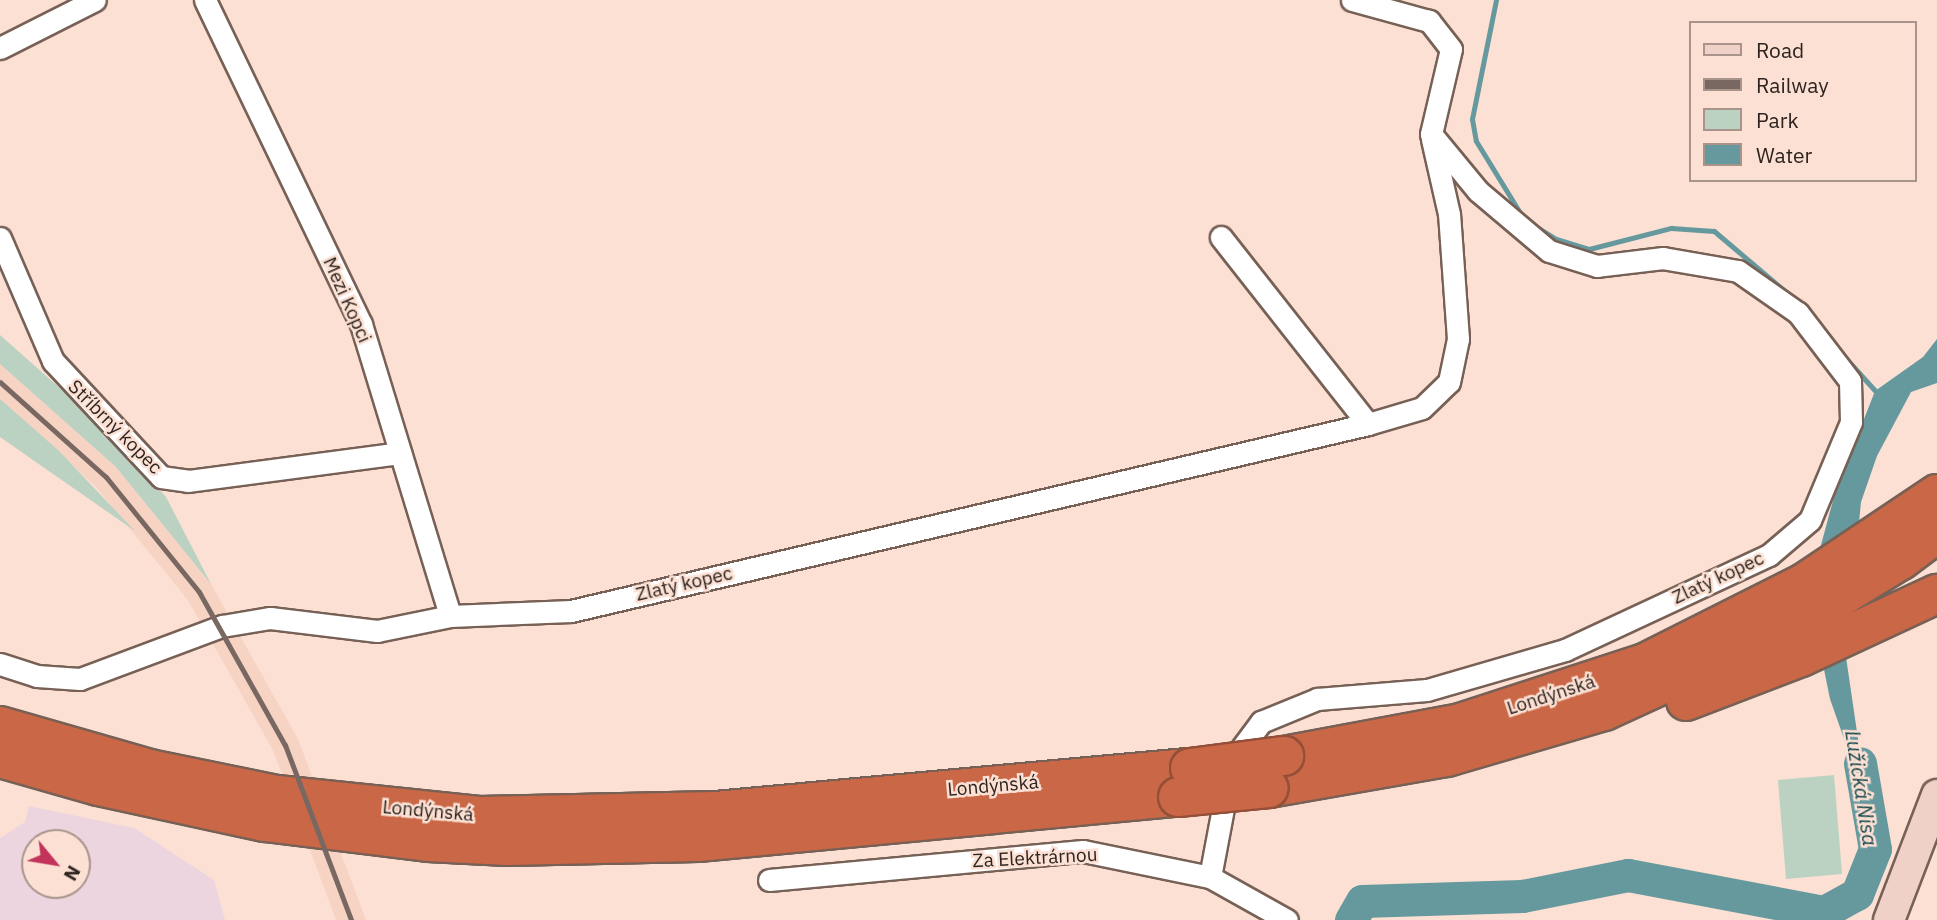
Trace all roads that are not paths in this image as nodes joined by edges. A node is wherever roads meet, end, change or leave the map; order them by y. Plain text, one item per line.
1 (95, 0) edge
2 (205, 0) edge
3 (1352, 0) edge
4 (0, 48) edge
5 (1431, 134) junction
6 (1221, 237) dead end
7 (0, 238) edge
8 (1368, 425) junction
9 (400, 453) junction
10 (1937, 494) edge
11 (1937, 533) edge
12 (1937, 594) edge
13 (1900, 611) junction
14 (1937, 615) edge
15 (450, 616) junction
16 (1802, 639) junction
17 (0, 664) edge
18 (0, 726) edge
19 (0, 758) edge
20 (1276, 772) junction
21 (1184, 782) junction
22 (1937, 795) edge
23 (1210, 877) junction
24 (769, 880) dead end
25 (1287, 920) edge
26 (1889, 920) edge

1 - 4 street
2 - 9 street, Mezi Kopci
3 - 5 street, Zlatý kopec
5 - 8 street, Zlatý kopec
5 - 23 street, Zlatý kopec
6 - 8 street
7 - 9 street, Stříbrný kopec
8 - 15 street, Zlatý kopec
9 - 15 street, Mezi Kopci
10 - 20 highway, Londýnská
11 - 16 highway
12 - 13 highway
13 - 14 highway
13 - 16 highway
15 - 17 street, Zlatý kopec
16 - 20 highway, Londýnská
18 - 21 highway, Londýnská
19 - 21 highway, Londýnská
20 - 21 highway, Londýnská, bridge
22 - 26 street
23 - 24 street, Za Elektrárnou
23 - 25 street, Za Elektrárnou

